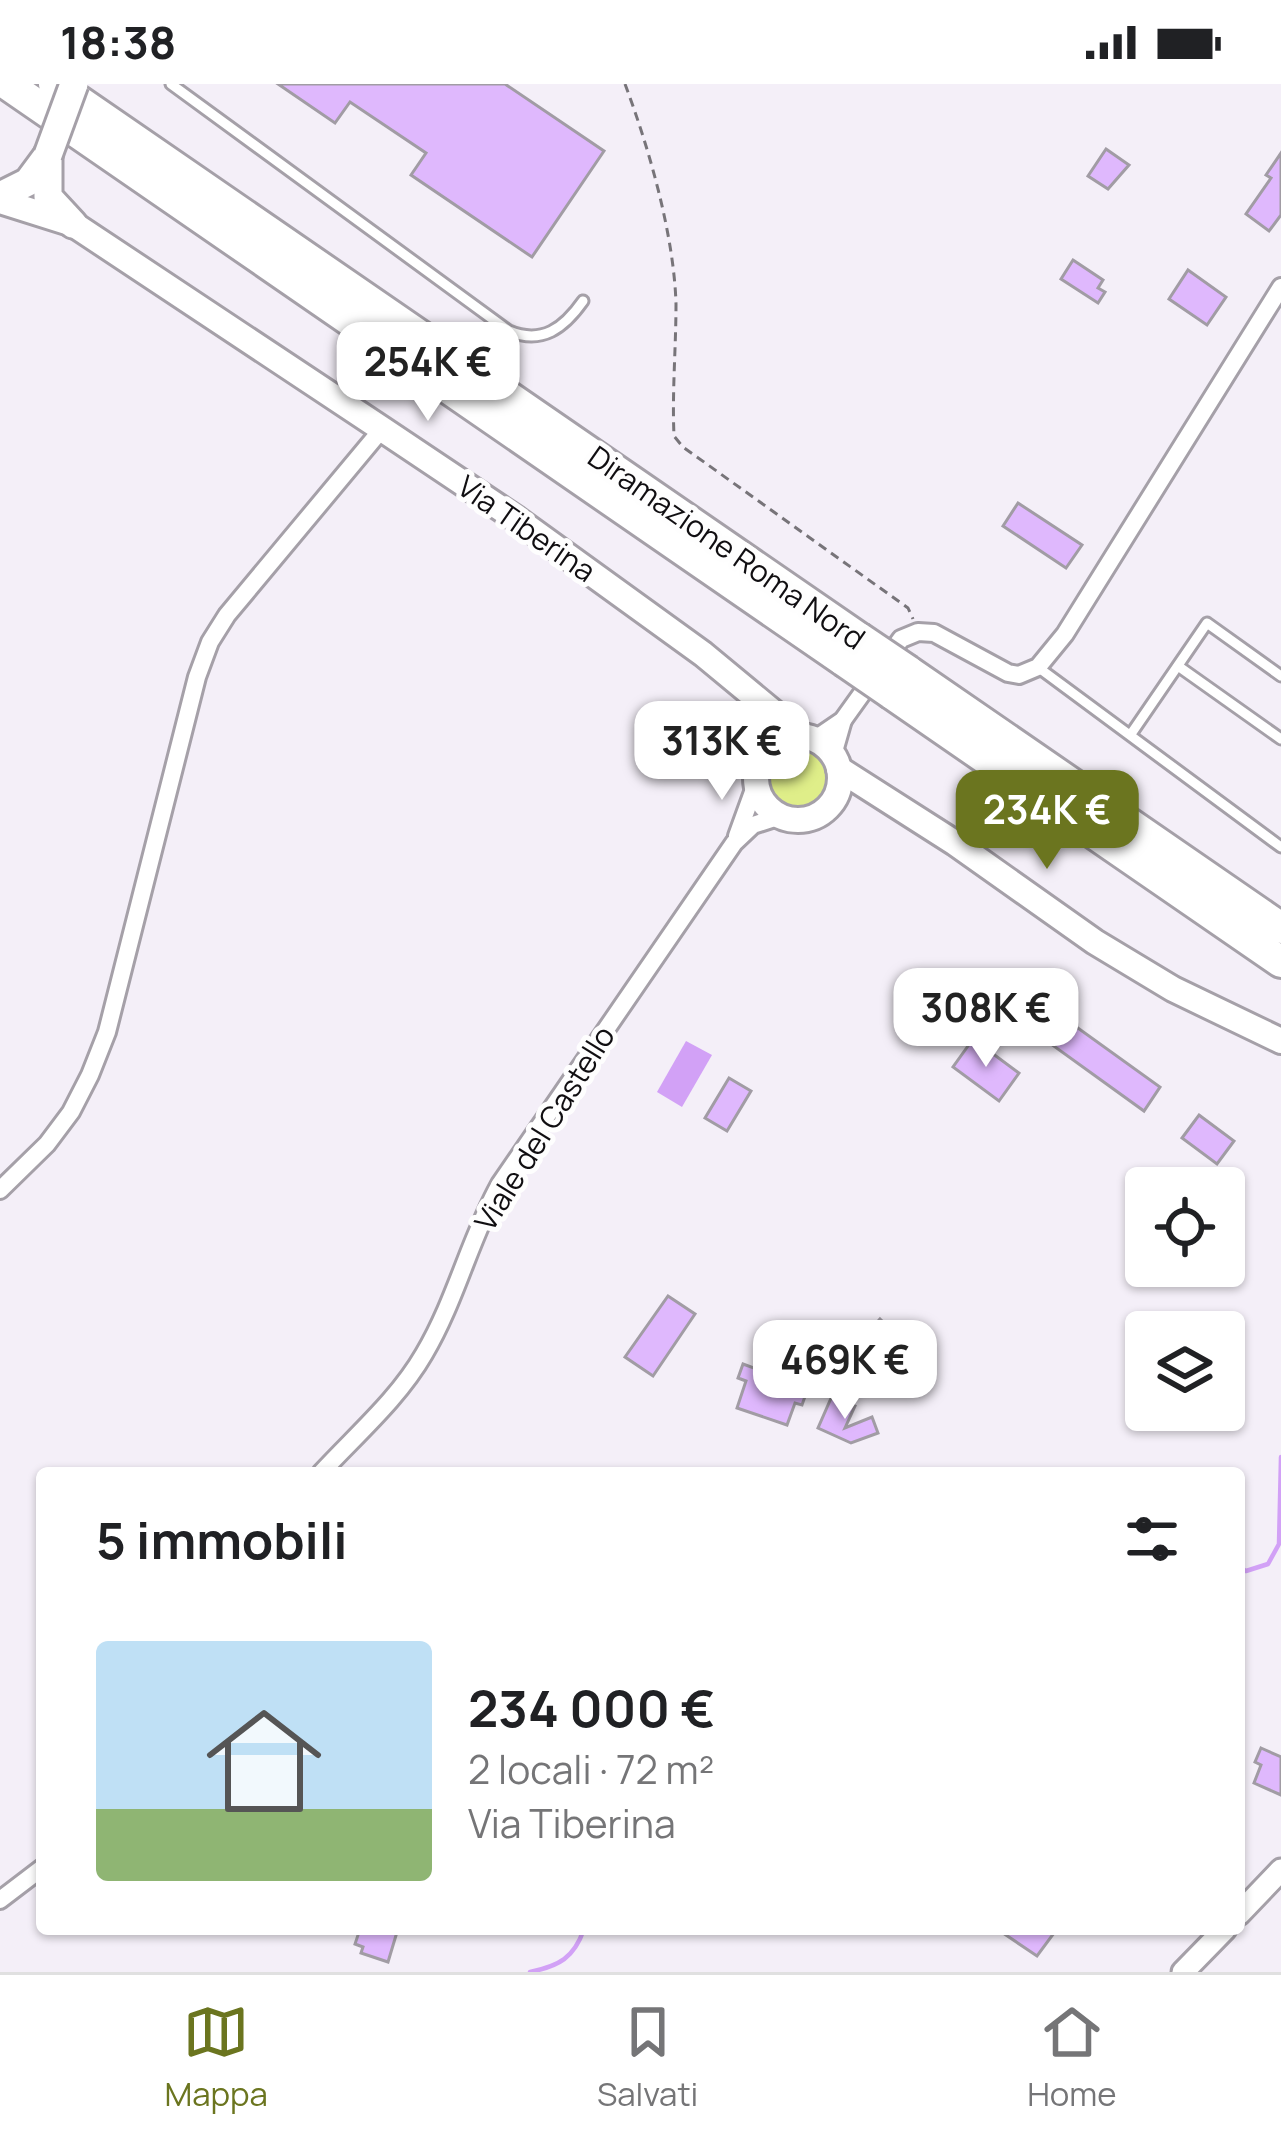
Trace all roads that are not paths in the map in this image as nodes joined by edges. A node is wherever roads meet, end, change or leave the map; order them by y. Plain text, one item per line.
1 (7, 84) edge
2 (54, 84) edge
3 (74, 84) edge
4 (171, 84) edge
5 (36, 196) junction
6 (0, 198) edge
7 (73, 224) joint
8 (1281, 287) edge
9 (583, 301) dead end
10 (382, 428) junction
11 (852, 649) junction
12 (1178, 666) junction
13 (1038, 667) junction
14 (1281, 676) edge
15 (900, 683) junction
16 (739, 684) junction
17 (1131, 734) junction
18 (1281, 739) edge
19 (822, 750) junction
20 (766, 752) junction
21 (757, 781) junction
22 (895, 806) junction
23 (825, 810) junction
24 (781, 816) junction
25 (734, 843) junction
26 (1281, 847) edge
27 (1281, 928) edge
28 (1281, 962) edge
29 (1173, 988) junction
30 (1281, 1041) edge
31 (1281, 1057) edge
32 (0, 1190) edge
33 (327, 1467) edge
34 (1281, 1870) edge
35 (36, 1873) edge
36 (0, 1900) edge
37 (1245, 1908) edge
38 (1219, 1935) edge
39 (1184, 1972) edge

1 - 11 highway, Diramazione Roma Nord
2 - 11 highway, Diramazione Roma Nord
3 - 5 highway, bridge
4 - 9 lane
5 - 6 highway
5 - 7 highway
7 - 10 main road, Via Tiberina
8 - 13 street
10 - 16 main road, Via Tiberina
10 - 32 street
11 - 15 highway, Diramazione Roma Nord, bridge
12 - 14 lane
12 - 17 lane
12 - 18 lane
13 - 17 lane
13 - 19 street
15 - 27 highway, Diramazione Roma Nord
15 - 28 highway, Diramazione Roma Nord
16 - 19 main road, Via Tiberina
16 - 20 main road
17 - 26 lane
19 - 20 main road
19 - 22 main road, Via Tiberina
19 - 23 main road
20 - 21 main road
21 - 24 main road
21 - 25 street
22 - 23 main road
22 - 29 main road
23 - 24 main road
24 - 25 street
25 - 33 street, Viale del Castello
29 - 30 main road
29 - 31 main road
34 - 37 street
35 - 36 street
38 - 39 street

